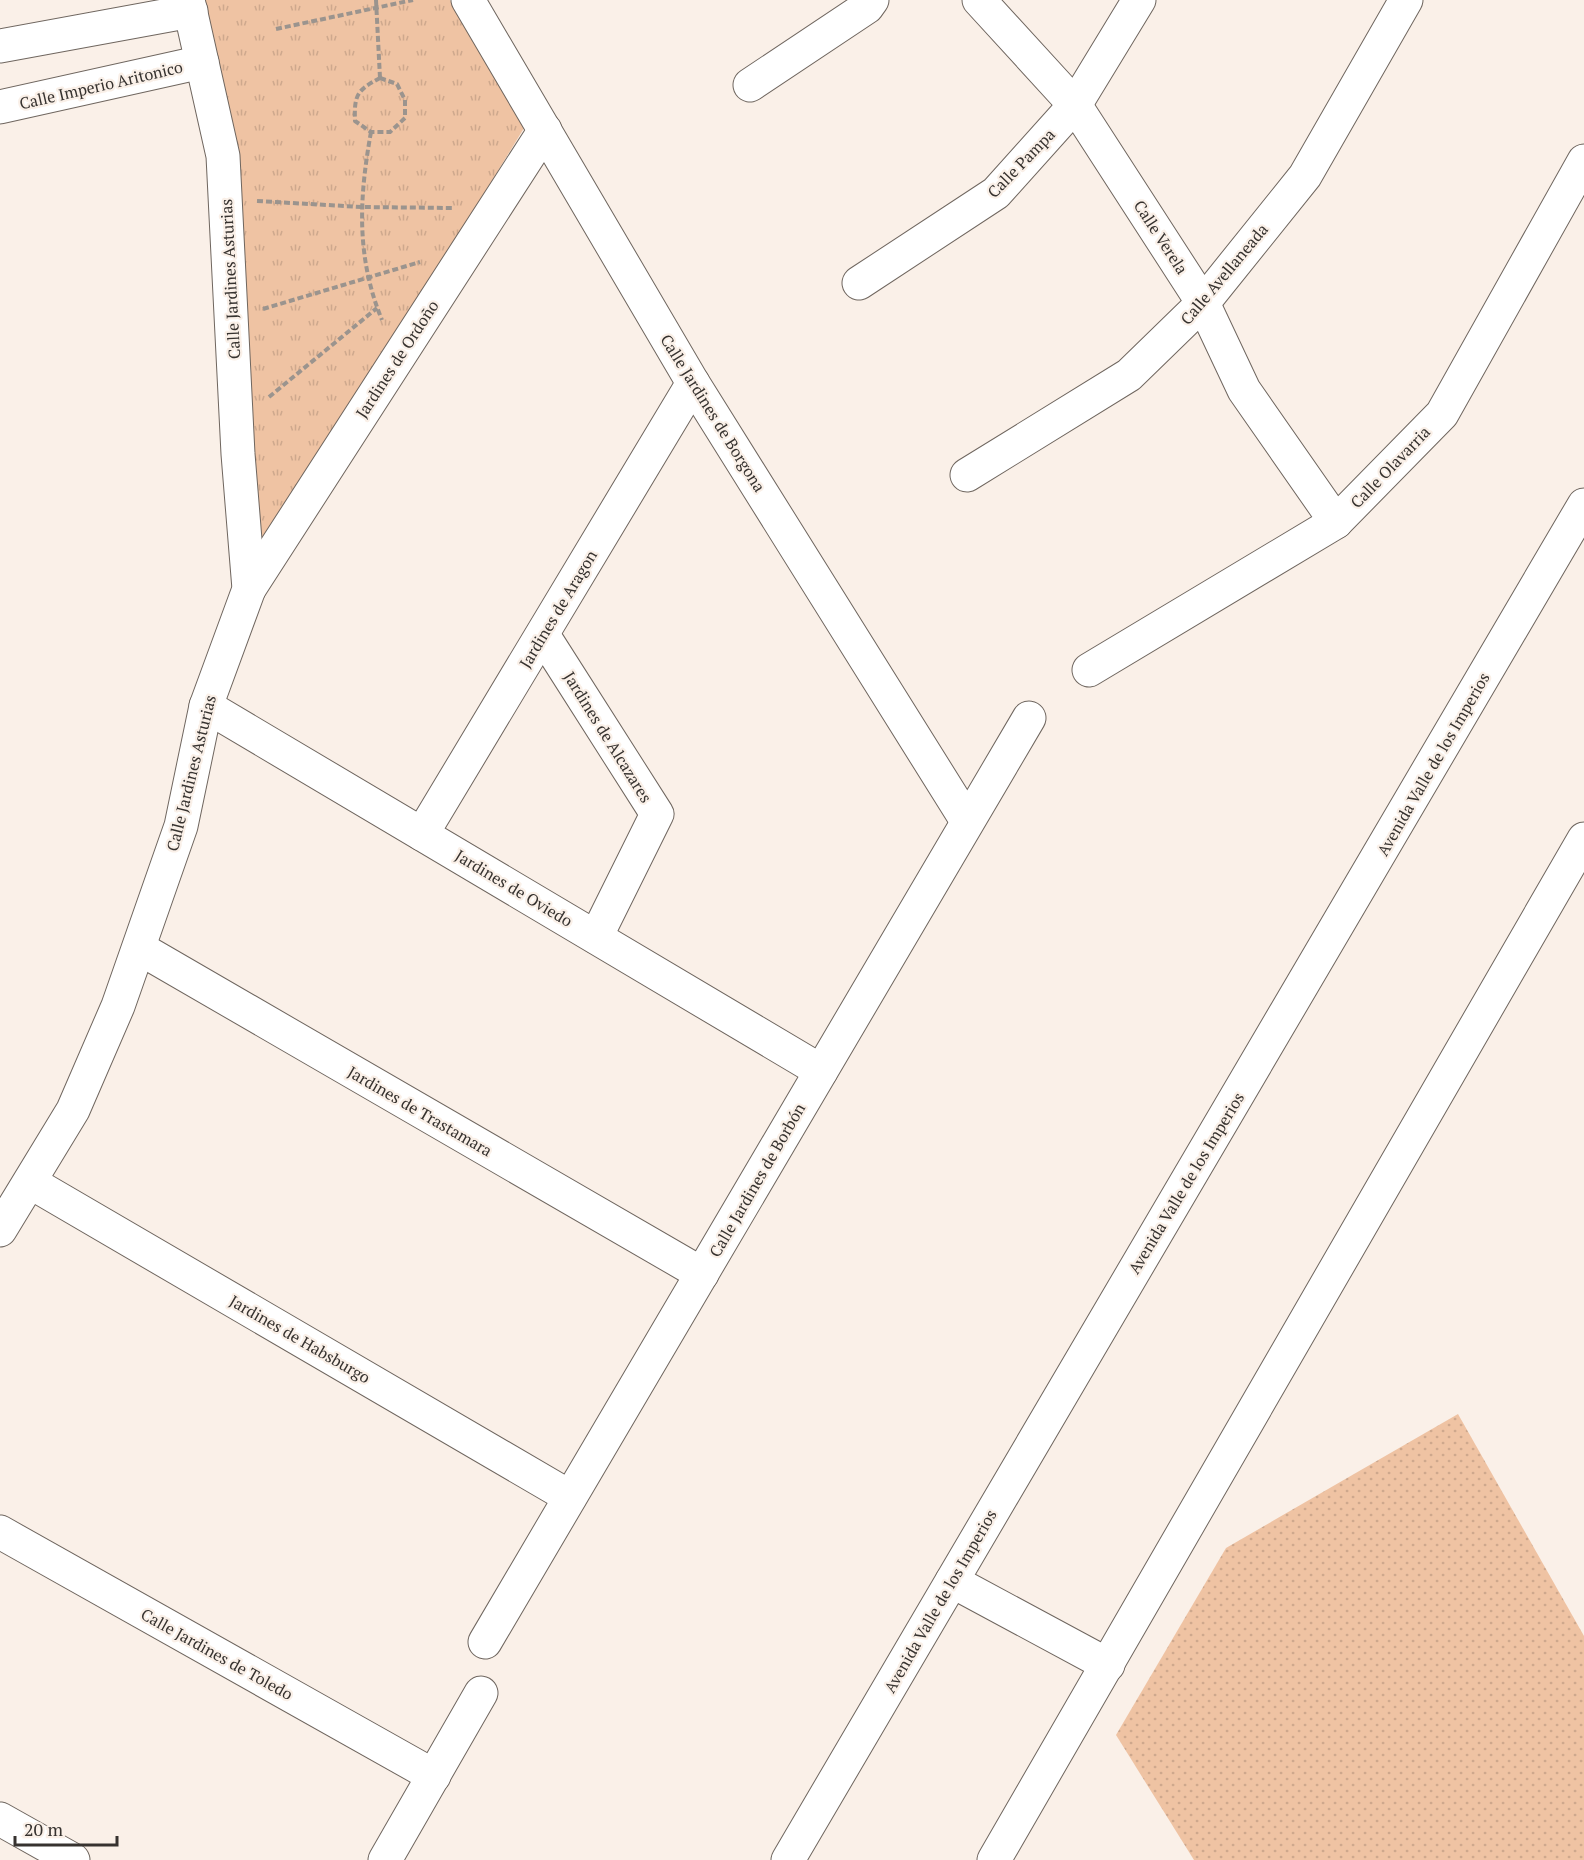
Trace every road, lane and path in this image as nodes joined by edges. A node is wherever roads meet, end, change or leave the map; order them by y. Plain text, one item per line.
1 (376, 0) edge
2 (412, 0) edge
3 (468, 0) edge
4 (872, 0) edge
5 (979, 0) edge
6 (1138, 0) edge
7 (1406, 0) edge
8 (190, 6) edge
9 (378, 8) junction
10 (276, 29) dead end
11 (0, 46) edge
12 (202, 62) junction
13 (380, 78) junction
14 (750, 85) dead end
15 (1075, 105) junction
16 (0, 107) edge
17 (545, 130) junction
18 (371, 132) junction
19 (1584, 161) edge
20 (247, 201) dead end
21 (362, 207) junction
22 (462, 208) dead end
23 (421, 262) dead end
24 (367, 278) junction
25 (859, 283) dead end
26 (1203, 303) junction
27 (377, 308) junction
28 (252, 313) dead end
29 (384, 325) dead end
30 (693, 383) junction
31 (264, 401) dead end
32 (967, 476) dead end
33 (1584, 505) edge
34 (1336, 522) junction
35 (249, 589) junction
36 (543, 635) junction
37 (1089, 670) dead end
38 (206, 706) junction
39 (1029, 718) dead end
40 (967, 821) junction
41 (422, 834) junction
42 (1584, 839) edge
43 (596, 937) junction
44 (139, 948) junction
45 (821, 1071) junction
46 (30, 1182) junction
47 (0, 1230) edge
48 (702, 1274) junction
49 (570, 1497) junction
50 (0, 1532) edge
51 (952, 1581) junction
52 (485, 1642) dead end
53 (1108, 1665) junction
54 (482, 1693) dead end
55 (434, 1776) junction
56 (0, 1819) edge
57 (73, 1860) edge
58 (385, 1860) edge
59 (789, 1860) edge
60 (994, 1860) edge

1 - 9 path
2 - 9 path
3 - 17 street, Calle Jardines de Borgona
4 - 14 street
5 - 15 street, Calle Verela
6 - 15 street, Calle Pampa
7 - 26 street, Calle Avellaneada
8 - 11 street
8 - 12 street, Calle Jardines Asturias
9 - 10 path
9 - 13 path
12 - 16 street, Calle Imperio Aritonico
12 - 35 street, Calle Jardines Asturias
13 - 18 path
13 - 18 path
15 - 25 street, Calle Pampa
15 - 26 street, Calle Verela
17 - 30 street, Calle Jardines de Borgona
17 - 35 street, Jardines de Ordoño
18 - 21 path
19 - 34 street, Calle Olavarria
20 - 21 path
21 - 22 path
21 - 24 path
23 - 24 path
24 - 27 path
24 - 28 path
26 - 32 street, Calle Avellaneada
26 - 34 street, Calle Verela
27 - 29 path
27 - 31 path
30 - 36 street, Jardines de Aragon
30 - 40 street, Calle Jardines de Borgona
33 - 51 street, Avenida Valle de los Imperios
34 - 37 street, Calle Olavarria
35 - 38 street, Calle Jardines Asturias
36 - 41 street, Jardines de Aragon
36 - 43 street, Jardines de Alcazares
38 - 41 street, Jardines de Oviedo
38 - 44 street, Calle Jardines Asturias
39 - 40 street, Calle Jardines de Borbón
40 - 45 street, Calle Jardines de Borbón
41 - 43 street, Jardines de Oviedo
42 - 53 street
43 - 45 street, Jardines de Oviedo
44 - 46 street, Calle Jardines Asturias
44 - 48 street, Jardines de Trastamara
45 - 48 street, Calle Jardines de Borbón
46 - 47 street, Calle Jardines Asturias
46 - 49 street, Jardines de Habsburgo
48 - 49 street, Calle Jardines de Borbón
49 - 52 street, Calle Jardines de Borbón
50 - 55 street, Calle Jardines de Toledo
51 - 53 street
51 - 59 street, Avenida Valle de los Imperios
53 - 60 street
54 - 55 street
55 - 58 street
56 - 57 street

